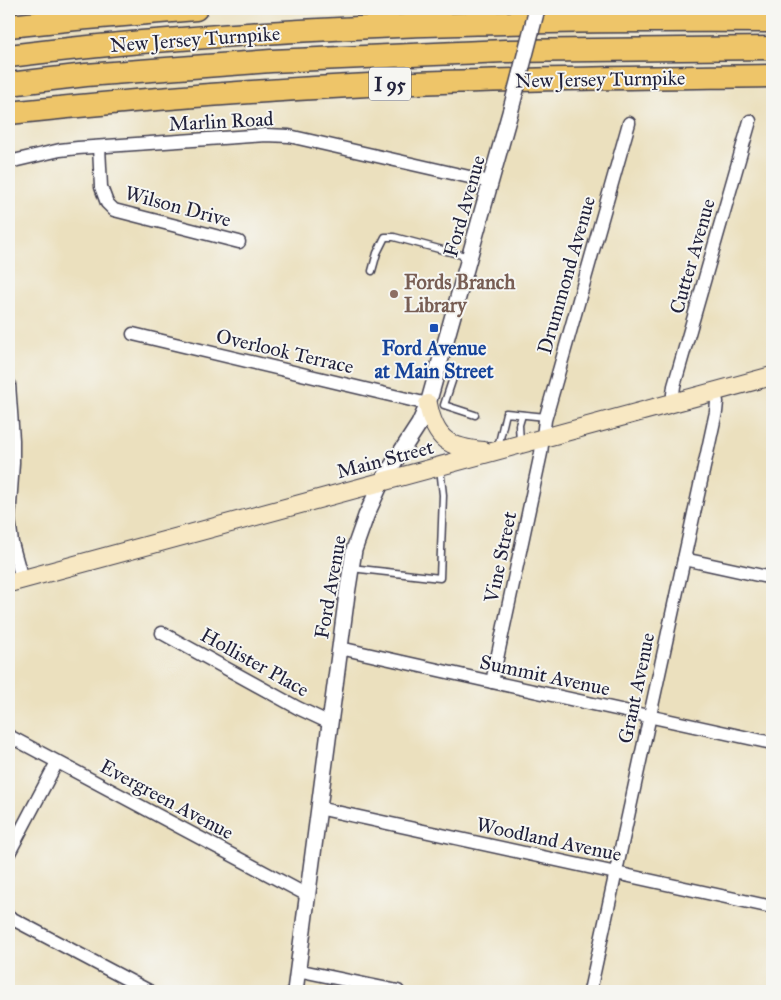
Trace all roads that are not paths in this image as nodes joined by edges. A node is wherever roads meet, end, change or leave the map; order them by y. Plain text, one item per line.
1 (196, 9) edge
2 (536, 9) edge
3 (772, 21) edge
4 (9, 26) edge
5 (772, 48) edge
6 (9, 56) edge
7 (350, 72) junction
8 (772, 76) edge
9 (9, 84) edge
10 (9, 113) edge
11 (750, 121) dead end
12 (629, 123) dead end
13 (99, 147) junction
14 (9, 162) edge
15 (491, 183) junction
16 (239, 242) dead end
17 (470, 258) junction
18 (372, 271) dead end
19 (133, 334) dead end
20 (439, 367) junction
21 (772, 376) edge
22 (9, 384) edge
23 (715, 392) junction
24 (429, 400) junction
25 (446, 400) junction
26 (675, 403) junction
27 (475, 415) dead end
28 (522, 415) junction
29 (546, 417) junction
30 (543, 438) junction
31 (520, 445) junction
32 (497, 451) junction
33 (440, 466) junction
34 (382, 481) junction
35 (684, 559) junction
36 (351, 568) junction
37 (772, 578) edge
38 (15, 581) edge
39 (162, 633) dead end
40 (340, 648) junction
41 (492, 682) junction
42 (649, 716) junction
43 (330, 722) junction
44 (9, 736) edge
45 (772, 744) edge
46 (56, 762) junction
47 (318, 808) junction
48 (9, 853) edge
49 (615, 873) junction
50 (307, 895) junction
51 (772, 906) edge
52 (9, 917) edge
53 (297, 970) junction
54 (149, 991) edge
55 (295, 991) edge
56 (398, 991) edge
57 (590, 991) edge

1 - 4 highway, New Jersey Turnpike
2 - 15 street, Ford Avenue, bridge
3 - 6 highway, New Jersey Turnpike
5 - 7 highway, New Jersey Turnpike / I 95
7 - 8 highway, New Jersey Turnpike / I 95
7 - 9 highway, New Jersey Turnpike / I 95
7 - 10 highway, New Jersey Turnpike / I 95
11 - 26 street, Cutter Avenue
12 - 29 street, Drummond Avenue
13 - 14 street, Marlin Road
13 - 15 street, Marlin Road
13 - 16 street, Wilson Drive
15 - 17 street, Ford Avenue
17 - 18 lane
17 - 20 street, Ford Avenue
19 - 24 street, Overlook Terrace
20 - 24 street, Ford Avenue
20 - 25 lane
21 - 23 main road, Main Street
22 - 38 street
23 - 26 main road, Main Street
23 - 35 street, Grant Avenue
24 - 25 lane
24 - 32 main road
24 - 34 street, Ford Avenue
25 - 27 lane
26 - 30 main road, Main Street
28 - 29 lane
28 - 31 lane
28 - 32 lane
29 - 30 street, Drummond Avenue
30 - 31 main road, Main Street
30 - 41 street, Vine Street
31 - 32 main road, Main Street
32 - 33 main road, Main Street
33 - 34 main road, Main Street
33 - 36 lane
34 - 36 street, Ford Avenue
34 - 38 main road, Main Street
35 - 37 street
35 - 42 street, Grant Avenue
36 - 40 street, Ford Avenue
39 - 43 street, Hollister Place
40 - 41 street, Summit Avenue
40 - 43 street, Ford Avenue
41 - 42 street, Summit Avenue
42 - 45 street, Summit Avenue
42 - 49 street, Grant Avenue
43 - 47 street, Ford Avenue
44 - 46 street, Evergreen Avenue
46 - 48 street
46 - 50 street, Evergreen Avenue
47 - 49 street, Woodland Avenue
47 - 50 street, Ford Avenue
49 - 51 street, Woodland Avenue
49 - 57 street, Grant Avenue
50 - 53 street, Ford Avenue
52 - 54 street
53 - 55 street, Ford Avenue
53 - 56 street

